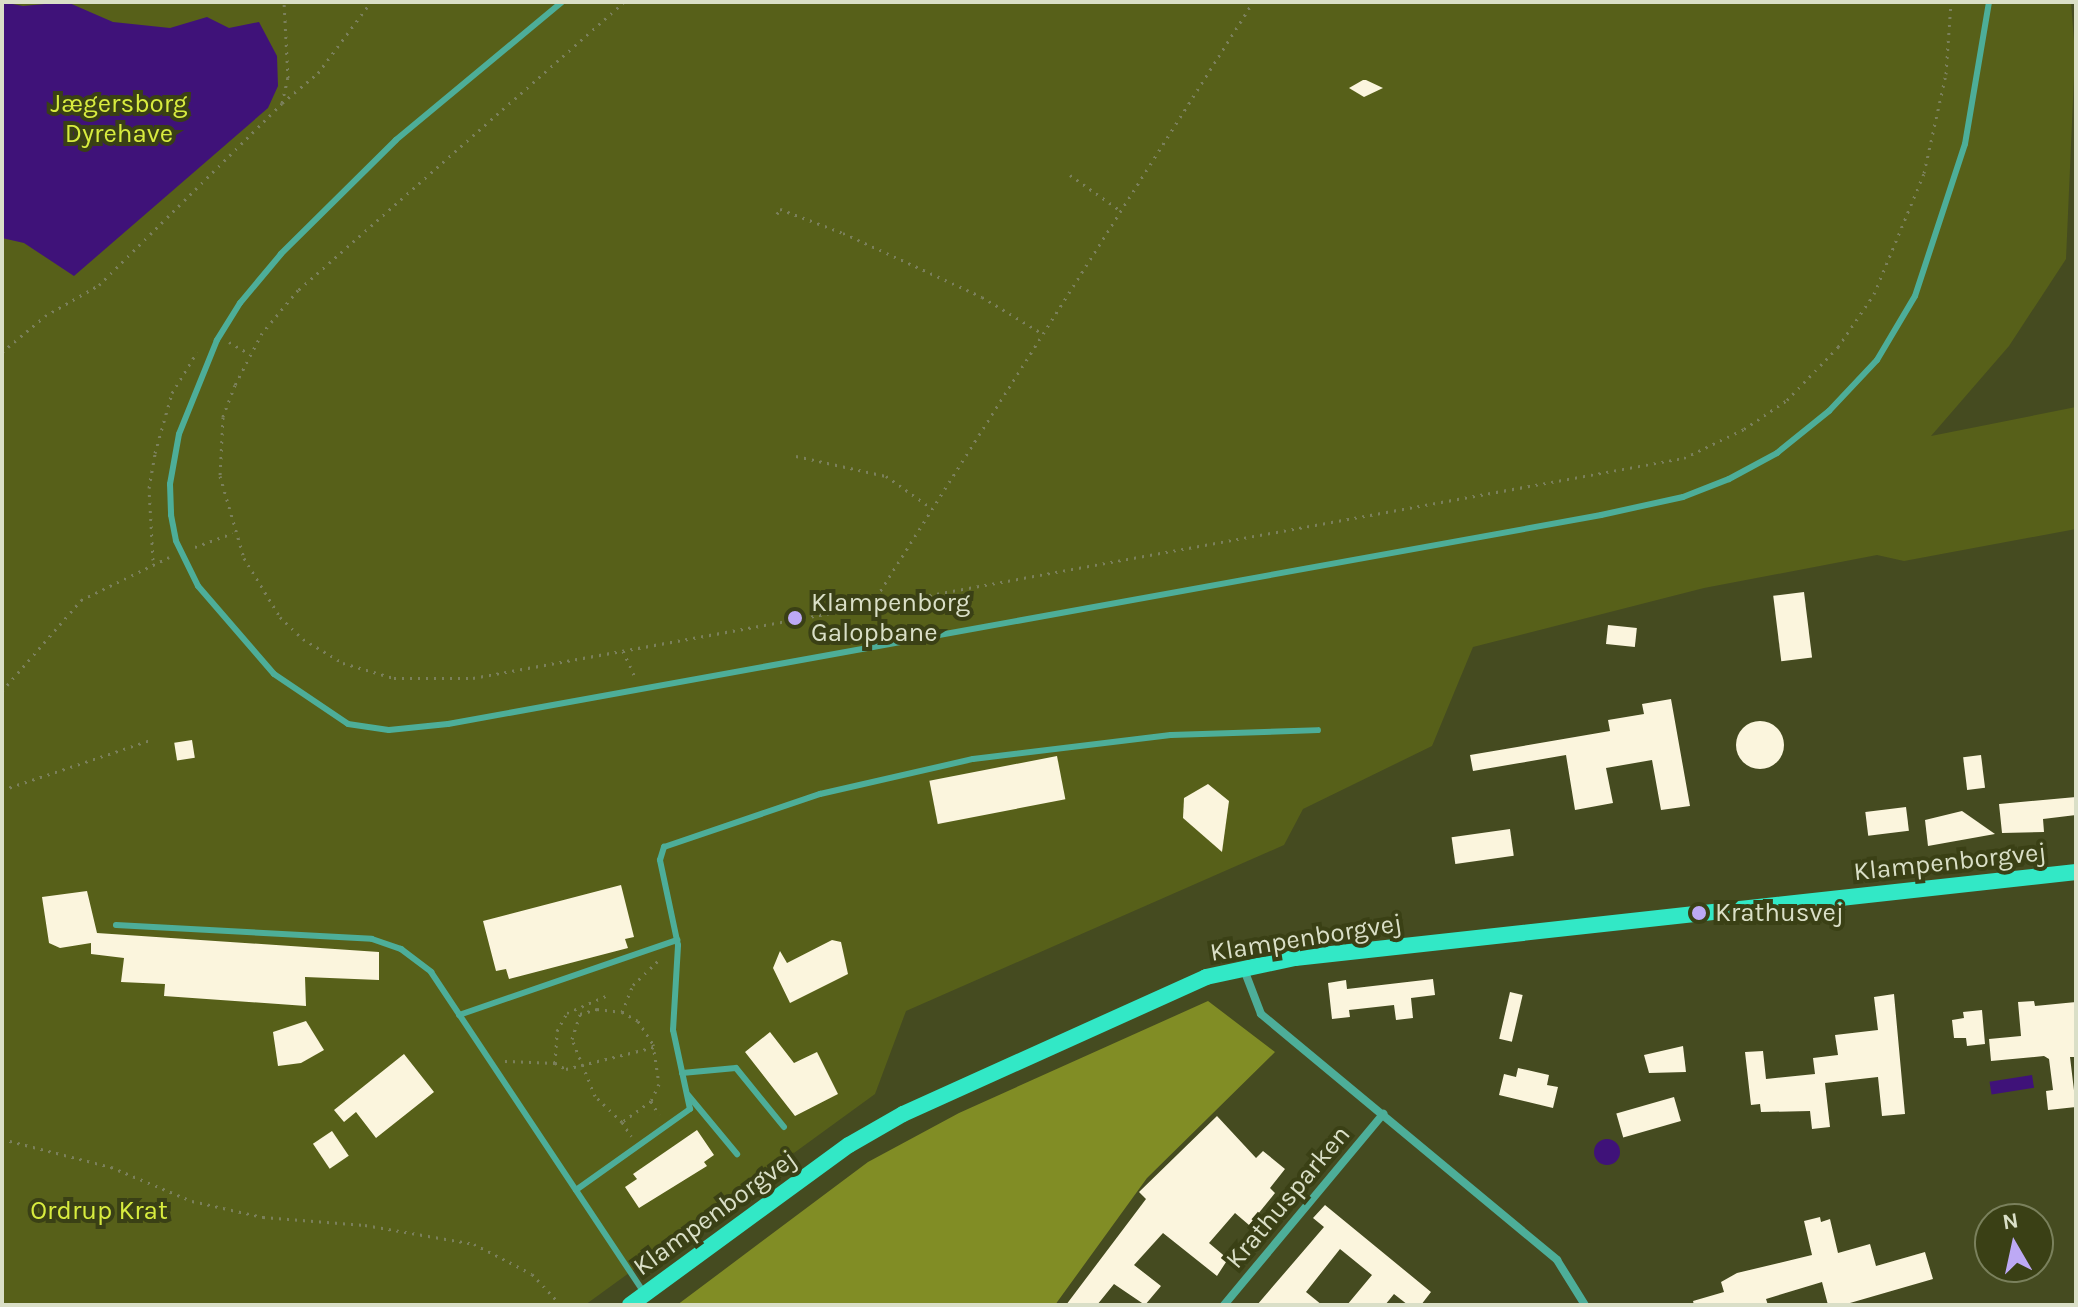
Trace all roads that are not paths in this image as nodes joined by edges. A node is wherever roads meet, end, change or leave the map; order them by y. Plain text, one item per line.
1 (562, 2) edge
2 (1989, 2) edge
3 (1318, 730) dead end
4 (2076, 872) edge
5 (116, 925) dead end
6 (678, 943) junction
7 (1242, 967) junction
8 (459, 1015) junction
9 (682, 1073) junction
10 (687, 1094) junction
11 (1383, 1114) junction
12 (784, 1127) dead end
13 (737, 1154) dead end
14 (576, 1190) junction
15 (645, 1294) junction
16 (630, 1305) edge
17 (1224, 1305) edge
18 (1585, 1305) edge

1 - 2 lane
3 - 6 lane
4 - 7 street, Klampenborgvej
5 - 8 lane
6 - 8 lane
6 - 9 lane
7 - 11 street
7 - 15 street, Klampenborgvej
8 - 14 lane
9 - 10 lane
9 - 12 lane
10 - 13 lane
10 - 14 lane
11 - 17 street, Krathusparken
11 - 18 street
14 - 15 lane
15 - 16 street, Klampenborgvej

